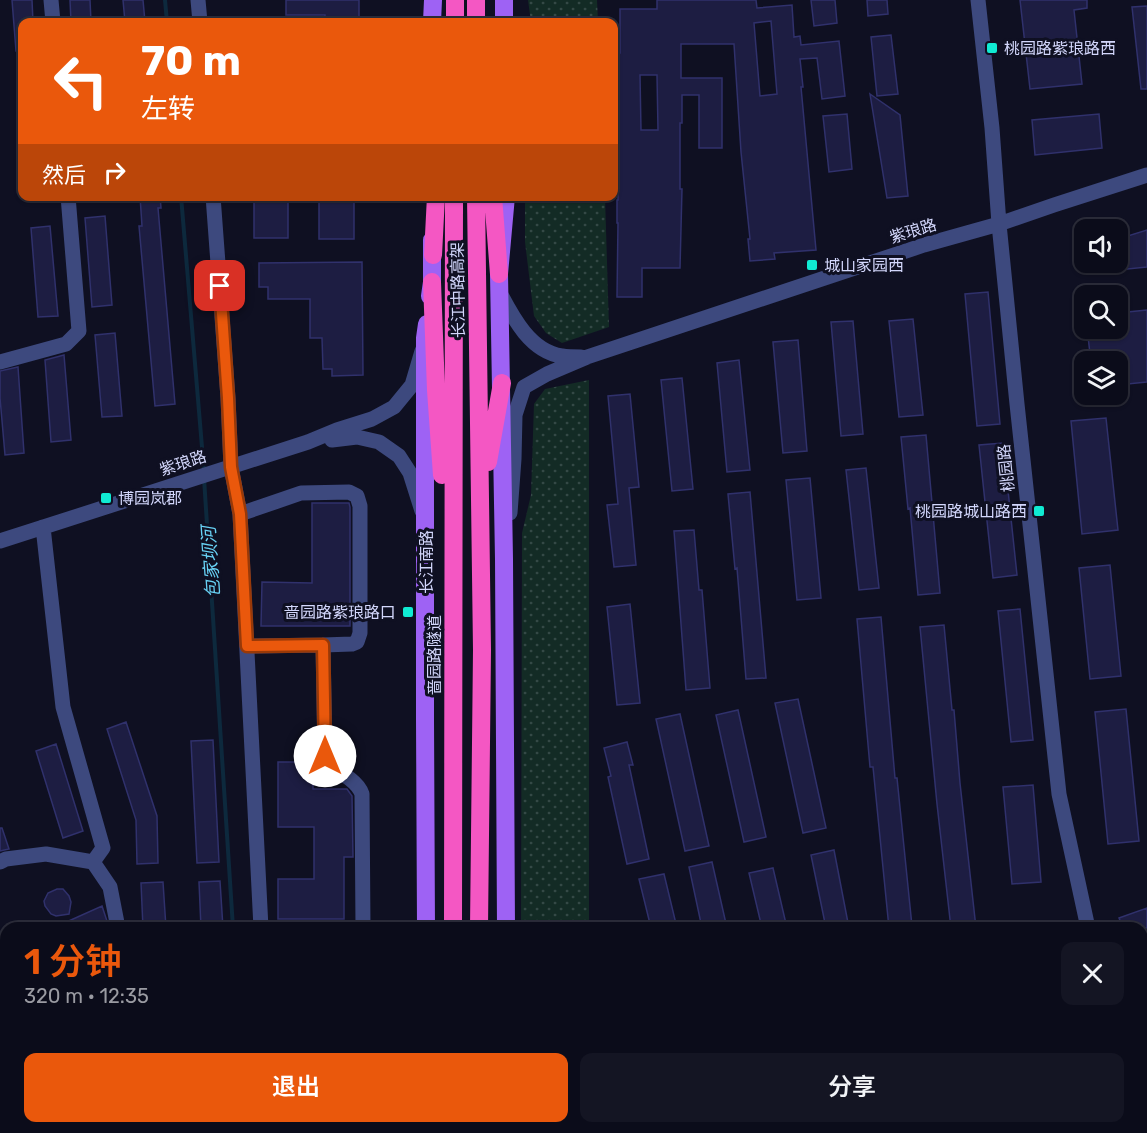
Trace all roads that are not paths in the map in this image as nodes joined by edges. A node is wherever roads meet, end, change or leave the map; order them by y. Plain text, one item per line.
1 (51, 0) edge
2 (198, 0) edge
3 (434, 0) edge
4 (504, 0) edge
5 (978, 0) edge
6 (53, 18) edge
7 (200, 18) edge
8 (432, 18) edge
9 (504, 18) edge
10 (1147, 175) edge
11 (68, 201) edge
12 (213, 201) edge
13 (429, 201) edge
14 (436, 201) edge
15 (454, 201) edge
16 (476, 201) edge
17 (493, 201) edge
18 (506, 201) edge
19 (999, 224) junction
20 (433, 255) junction
21 (499, 274) junction
22 (432, 282) junction
23 (500, 293) junction
24 (425, 338) junction
25 (587, 357) junction
26 (0, 362) edge
27 (453, 381) joint
28 (502, 383) junction
29 (308, 442) junction
30 (231, 467) junction
31 (240, 514) junction
32 (426, 525) junction
33 (43, 527) junction
34 (0, 541) edge
35 (504, 559) junction
36 (323, 645) junction
37 (247, 646) junction
38 (482, 650) junction
39 (453, 822) junction
40 (0, 862) edge
41 (93, 862) junction
42 (117, 922) edge
43 (261, 922) edge
44 (363, 922) edge
45 (426, 922) edge
46 (453, 922) edge
47 (479, 922) edge
48 (506, 922) edge
49 (1087, 922) edge

1 - 6 street
2 - 7 street
3 - 8 main road
4 - 9 main road
5 - 19 street, 桃园路
10 - 19 street, 紫琅路
11 - 26 street
12 - 30 street
13 - 20 main road, 长江南路
14 - 20 highway
15 - 27 highway, 长江中路高架
16 - 38 highway, 长江中路高架
17 - 21 highway
18 - 21 main road
19 - 25 street, 紫琅路
19 - 49 street, 桃园路
20 - 22 main road, 长江南路
21 - 23 main road
22 - 24 main road, 长江南路
22 - 39 highway
23 - 25 street
23 - 28 main road
24 - 29 street
24 - 32 main road, 长江南路
25 - 35 street, 紫琅路
27 - 39 highway, 啬园路隧道
28 - 35 main road
28 - 38 highway
29 - 30 street, 紫琅路
29 - 32 street
30 - 31 street
30 - 33 street, 紫琅路
31 - 36 street
31 - 37 street
32 - 45 main road, 长江南路
33 - 34 street, 紫琅路
33 - 41 street
35 - 48 main road
36 - 37 street
36 - 44 street
37 - 43 street
38 - 47 highway
39 - 46 highway, 啬园路隧道
40 - 41 street
41 - 42 street

